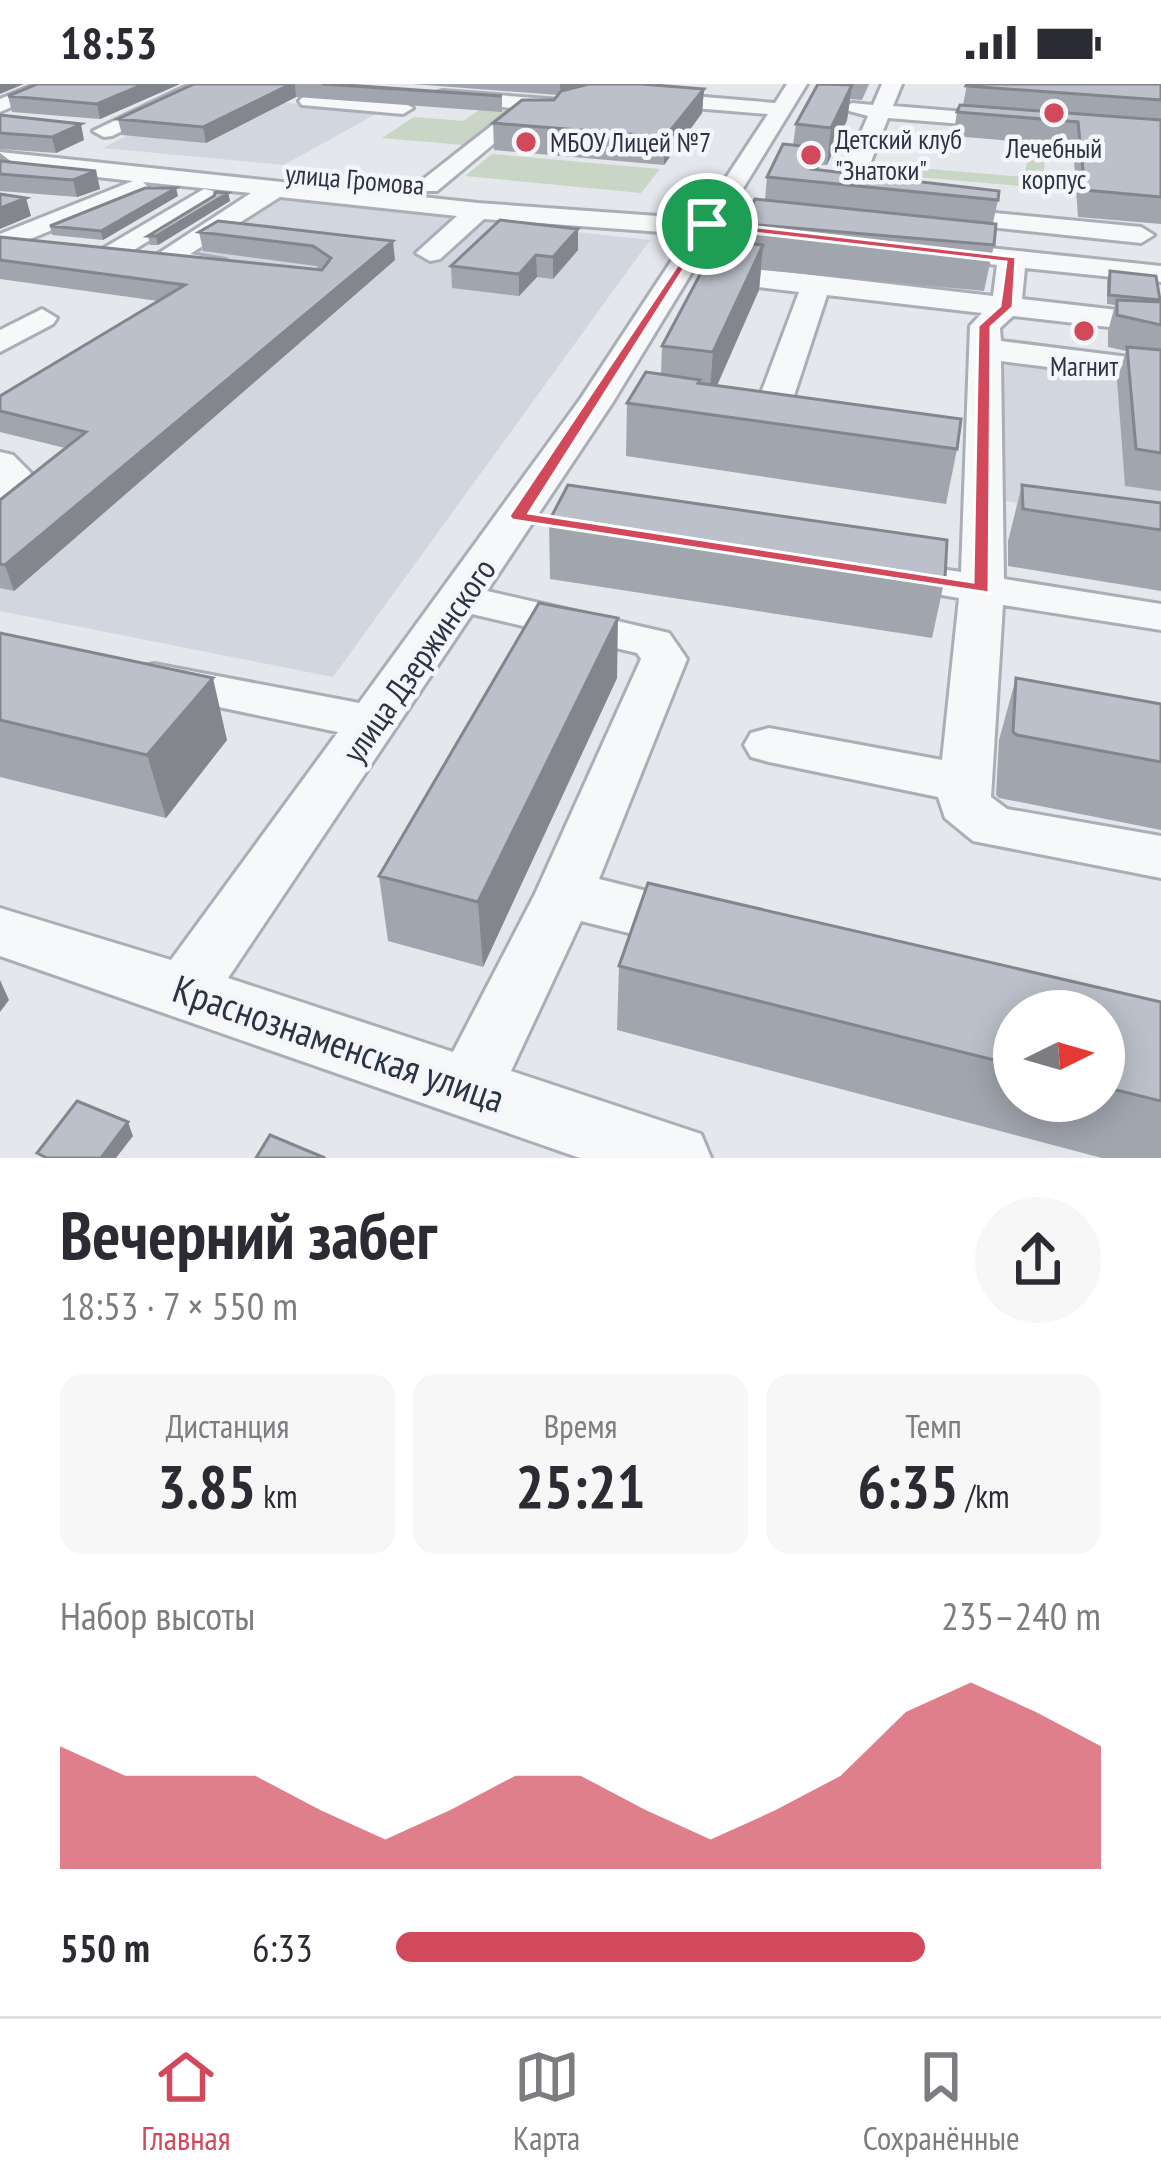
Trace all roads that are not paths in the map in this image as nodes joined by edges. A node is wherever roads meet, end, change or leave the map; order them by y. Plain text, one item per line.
1 (52, 84) edge
2 (206, 84) edge
3 (468, 84) edge
4 (676, 84) edge
5 (892, 84) edge
6 (312, 87) edge
7 (705, 91) edge
8 (407, 96) edge
9 (619, 96) edge
10 (0, 106) edge
11 (880, 111) junction
12 (601, 121) edge
13 (778, 124) edge
14 (1037, 124) edge
15 (90, 137) junction
16 (6, 155) edge
17 (322, 176) junction
18 (155, 185) junction
19 (429, 186) junction
20 (932, 190) edge
21 (277, 194) junction
22 (204, 196) junction
23 (21, 203) edge
24 (86, 211) junction
25 (478, 211) junction
26 (982, 220) junction
27 (707, 224) junction
28 (1151, 236) edge
29 (825, 238) edge
30 (4, 242) edge
31 (895, 246) edge
32 (71, 250) junction
33 (430, 253) dead end
34 (106, 255) junction
35 (164, 259) junction
36 (1012, 259) junction
37 (1087, 267) junction
38 (247, 270) edge
39 (1153, 274) edge
40 (743, 276) edge
41 (816, 285) junction
42 (1006, 306) junction
43 (1092, 316) junction
44 (42, 318) dead end
45 (1161, 324) edge
46 (0, 344) edge
47 (984, 349) junction
48 (1161, 370) edge
49 (596, 402) junction
50 (640, 408) edge
51 (725, 419) edge
52 (767, 425) junction
53 (838, 436) edge
54 (0, 464) edge
55 (0, 487) edge
56 (982, 520) junction
57 (1026, 527) edge
58 (846, 567) edge
59 (982, 589) junction
60 (461, 598) junction
61 (1161, 617) edge
62 (117, 672) edge
63 (375, 723) junction
64 (769, 745) dead end
65 (963, 783) junction
66 (1161, 857) edge
67 (564, 894) junction
68 (0, 932) edge
69 (746, 938) edge
70 (187, 988) junction
71 (470, 1090) junction
72 (676, 1158) edge

1 - 10 street
2 - 15 street
3 - 8 street
4 - 7 street
5 - 11 street
6 - 8 street
7 - 9 street
7 - 13 street
11 - 13 street
11 - 14 street
11 - 26 street
12 - 19 street
13 - 27 street, улица Дзержинского
15 - 16 street, улица Громова
15 - 17 street, улица Громова
16 - 18 street, улица Громова
17 - 19 street, улица Громова
17 - 21 street
18 - 21 street, улица Громова
18 - 22 street
18 - 24 street
18 - 32 street
19 - 27 street, улица Громова
20 - 26 street
21 - 22 street
21 - 25 street, улица Громова
21 - 35 street
22 - 34 street
23 - 24 street
24 - 30 street
25 - 27 street, улица Громова
25 - 33 street
26 - 28 street
27 - 29 street, улица Громова
27 - 49 street, улица Дзержинского
28 - 39 street
30 - 32 street
31 - 36 street
32 - 34 street
34 - 35 street
35 - 38 street
36 - 37 street
36 - 42 street
37 - 39 street
37 - 43 street
40 - 41 street
41 - 42 street
41 - 52 street
42 - 43 street
42 - 47 street
43 - 45 street
44 - 46 street
47 - 48 street
47 - 56 street
49 - 50 street
49 - 60 street, улица Дзержинского
51 - 52 street
52 - 53 street
54 - 55 street
56 - 57 street
56 - 59 street
58 - 59 street
59 - 61 street
59 - 65 street
60 - 63 street, улица Дзержинского
60 - 67 street
62 - 63 street
63 - 70 street, улица Дзержинского
64 - 65 street
65 - 66 street
67 - 69 street
67 - 71 street
68 - 70 street, Краснознаменская улица
70 - 71 street, Краснознаменская улица
71 - 72 street, Краснознаменская улица

